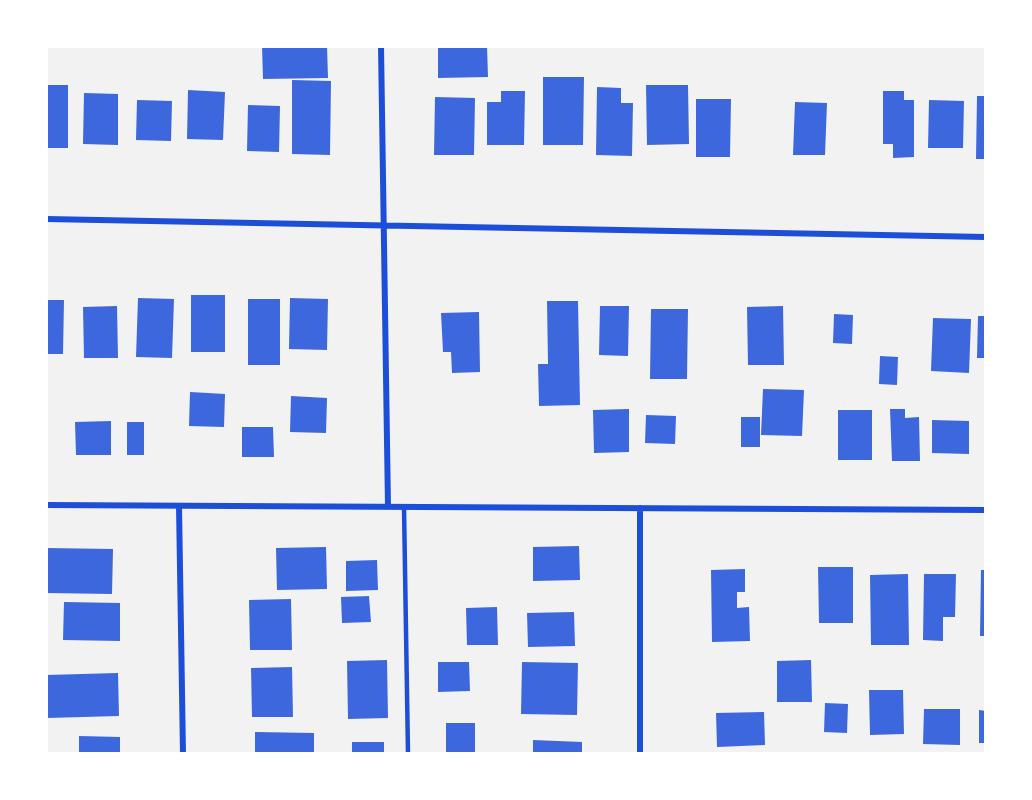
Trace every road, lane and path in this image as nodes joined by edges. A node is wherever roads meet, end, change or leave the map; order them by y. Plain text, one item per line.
1 (381, 46) edge
2 (46, 219) edge
3 (384, 226) junction
4 (986, 237) edge
5 (46, 505) edge
6 (179, 506) junction
7 (388, 507) junction
8 (404, 507) junction
9 (640, 508) junction
10 (986, 510) edge
11 (183, 753) edge
12 (408, 753) edge
13 (640, 753) edge

1 - 3 street
2 - 3 street
3 - 4 street
3 - 7 street
5 - 6 street
6 - 7 street
6 - 11 street
7 - 8 street
8 - 9 street
8 - 12 lane
9 - 10 street
9 - 13 street

